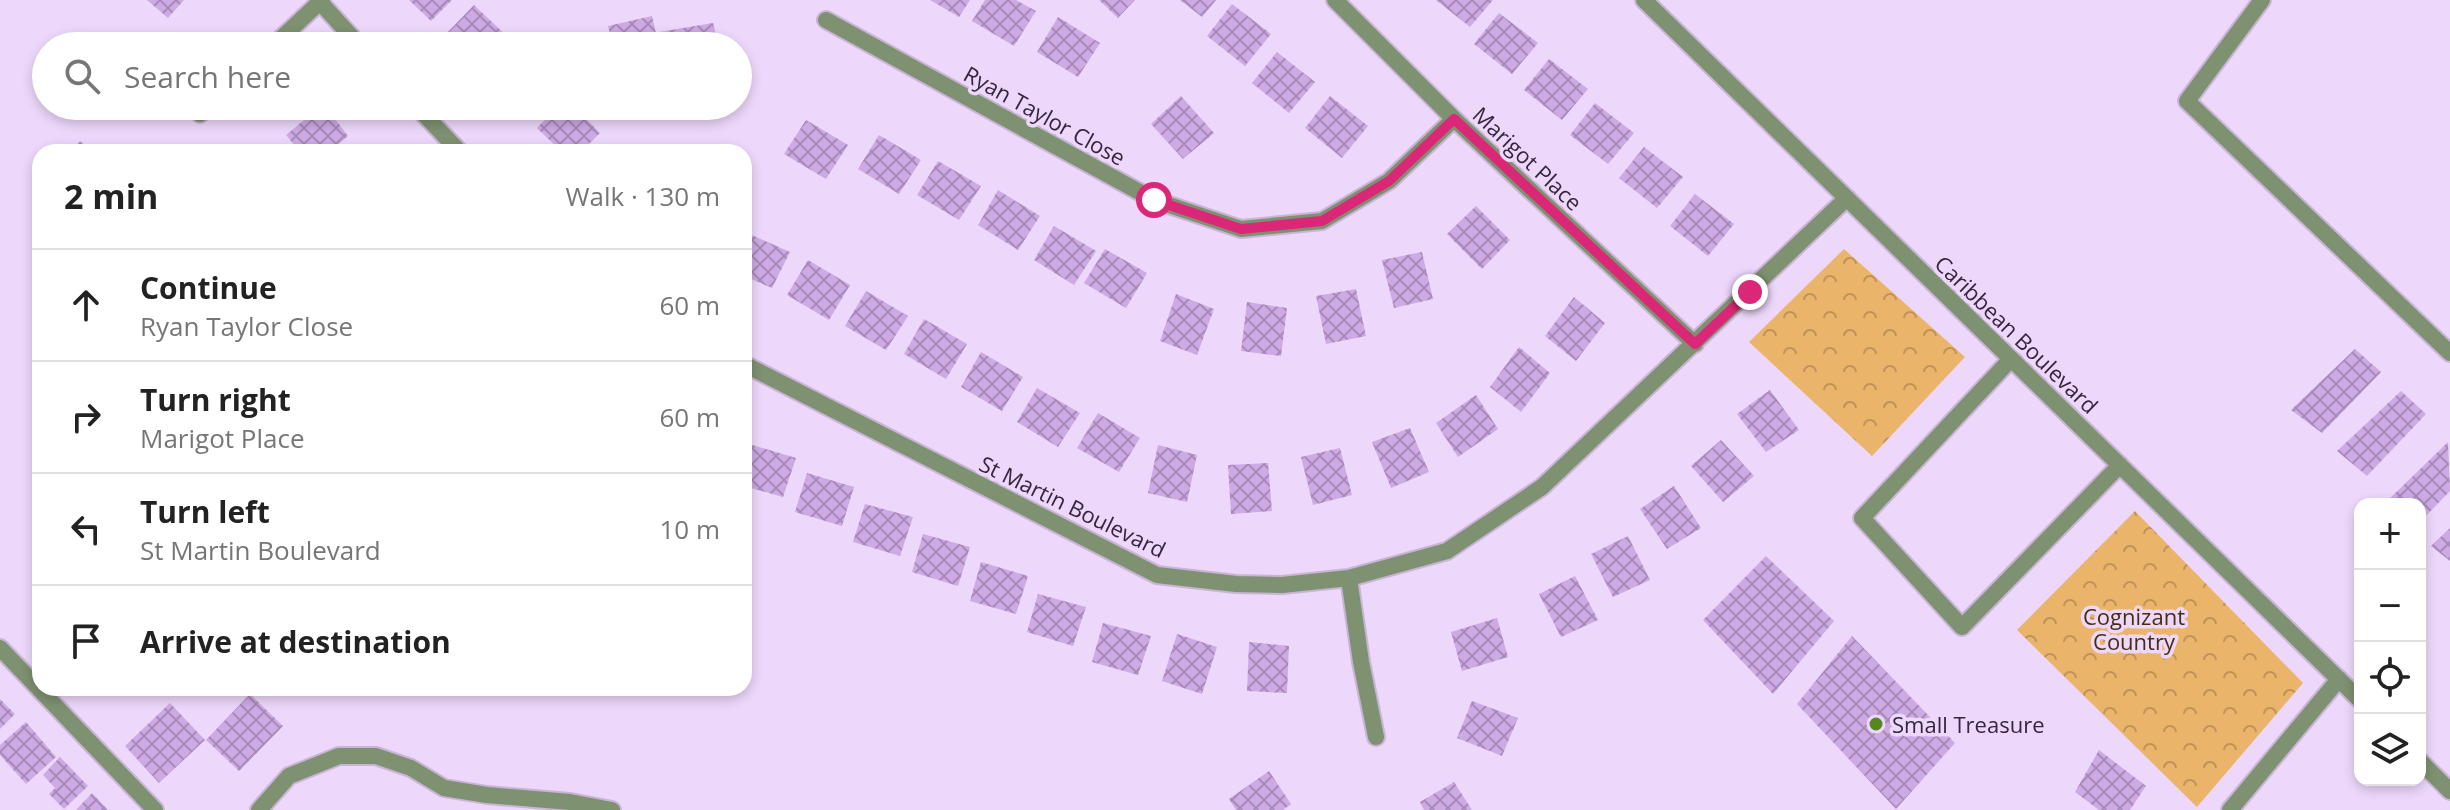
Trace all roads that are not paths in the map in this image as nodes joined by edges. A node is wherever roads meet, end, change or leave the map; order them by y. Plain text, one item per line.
1 (1335, 0) edge
2 (1644, 0) edge
3 (2262, 0) edge
4 (321, 1) edge
5 (826, 20) dead end
6 (288, 32) edge
7 (348, 32) edge
8 (1454, 119) junction
9 (429, 120) edge
10 (452, 144) edge
11 (1847, 198) junction
12 (1695, 344) junction
13 (2448, 346) edge
14 (2011, 359) junction
15 (752, 368) edge
16 (2120, 465) junction
17 (1349, 578) junction
18 (0, 648) edge
19 (2339, 679) junction
20 (32, 681) edge
21 (2354, 694) edge
22 (46, 696) edge
23 (1376, 737) dead end
24 (2426, 767) edge
25 (2450, 791) edge
26 (155, 810) edge
27 (259, 810) edge
28 (612, 810) edge
29 (2230, 810) edge

1 - 8 street, Marigot Place
2 - 11 street, Caribbean Boulevard
3 - 13 street
4 - 6 street
4 - 7 street
5 - 8 street, Ryan Taylor Close
8 - 12 street, Marigot Place
9 - 10 street
11 - 12 street, St Martin Boulevard
11 - 14 street, Caribbean Boulevard
12 - 17 street, St Martin Boulevard
14 - 16 street, Caribbean Boulevard
14 - 16 street
15 - 17 street, St Martin Boulevard
16 - 19 street, Caribbean Boulevard
17 - 23 street
18 - 20 street
19 - 21 street, Caribbean Boulevard
19 - 29 street
22 - 26 street
24 - 25 street
27 - 28 street

